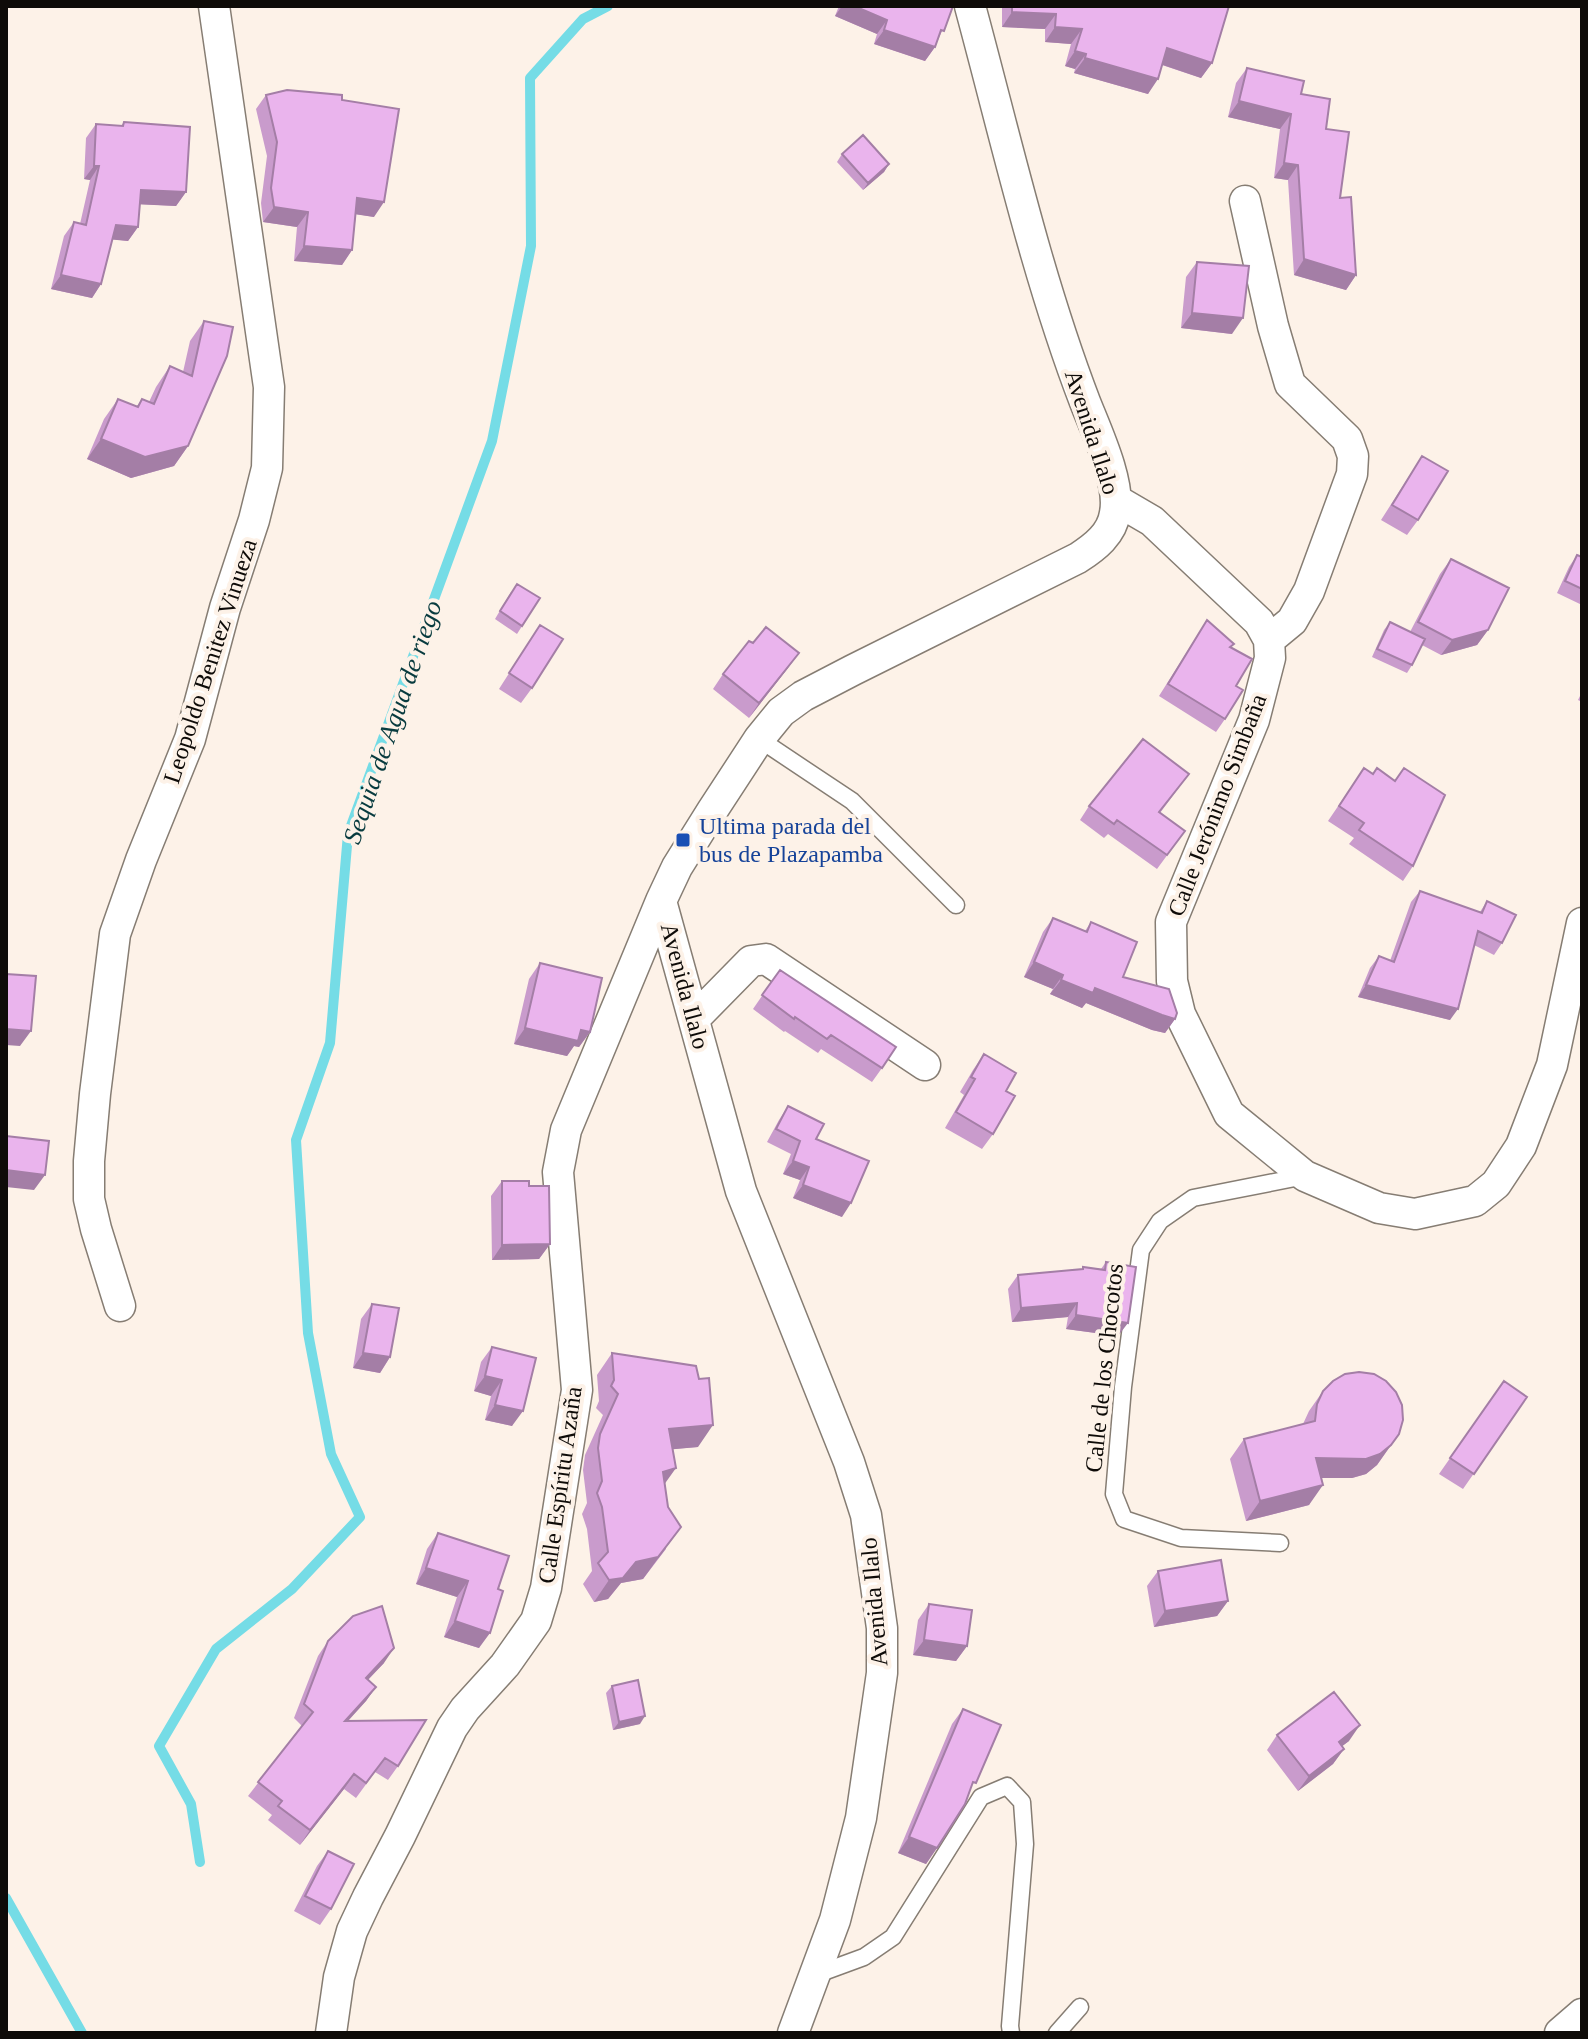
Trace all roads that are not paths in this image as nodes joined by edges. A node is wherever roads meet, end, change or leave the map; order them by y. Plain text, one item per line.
1 (214, 6) edge
2 (970, 6) edge
3 (1245, 201) dead end
4 (1116, 500) junction
5 (1269, 640) junction
6 (759, 739) junction
7 (661, 901) junction
8 (956, 905) dead end
9 (1582, 923) edge
10 (694, 1019) junction
11 (925, 1065) dead end
12 (1305, 1176) junction
13 (120, 1306) dead end
14 (1280, 1543) dead end
15 (815, 1975) junction
16 (1080, 2007) dead end
17 (1582, 2014) edge
18 (331, 2033) edge
19 (793, 2033) edge
20 (1011, 2033) edge
21 (1057, 2033) edge
22 (1560, 2033) edge

1 - 13 street, Leopoldo Benitez Vinueza
2 - 4 street, Avenida Ilalo
3 - 5 street
4 - 5 street
4 - 6 street, Avenida Ilalo
5 - 12 street, Calle Jerónimo Simbaña
6 - 7 street, Avenida Ilalo
6 - 8 lane
7 - 10 street, Avenida Ilalo
7 - 18 street, Calle Espíritu Azaña
9 - 12 street, Calle Jerónimo Simbaña
10 - 11 street
10 - 15 street, Avenida Ilalo
12 - 14 lane, Calle de los Chocotos
15 - 19 street, Avenida Ilalo
15 - 20 lane
16 - 21 lane
17 - 22 street

